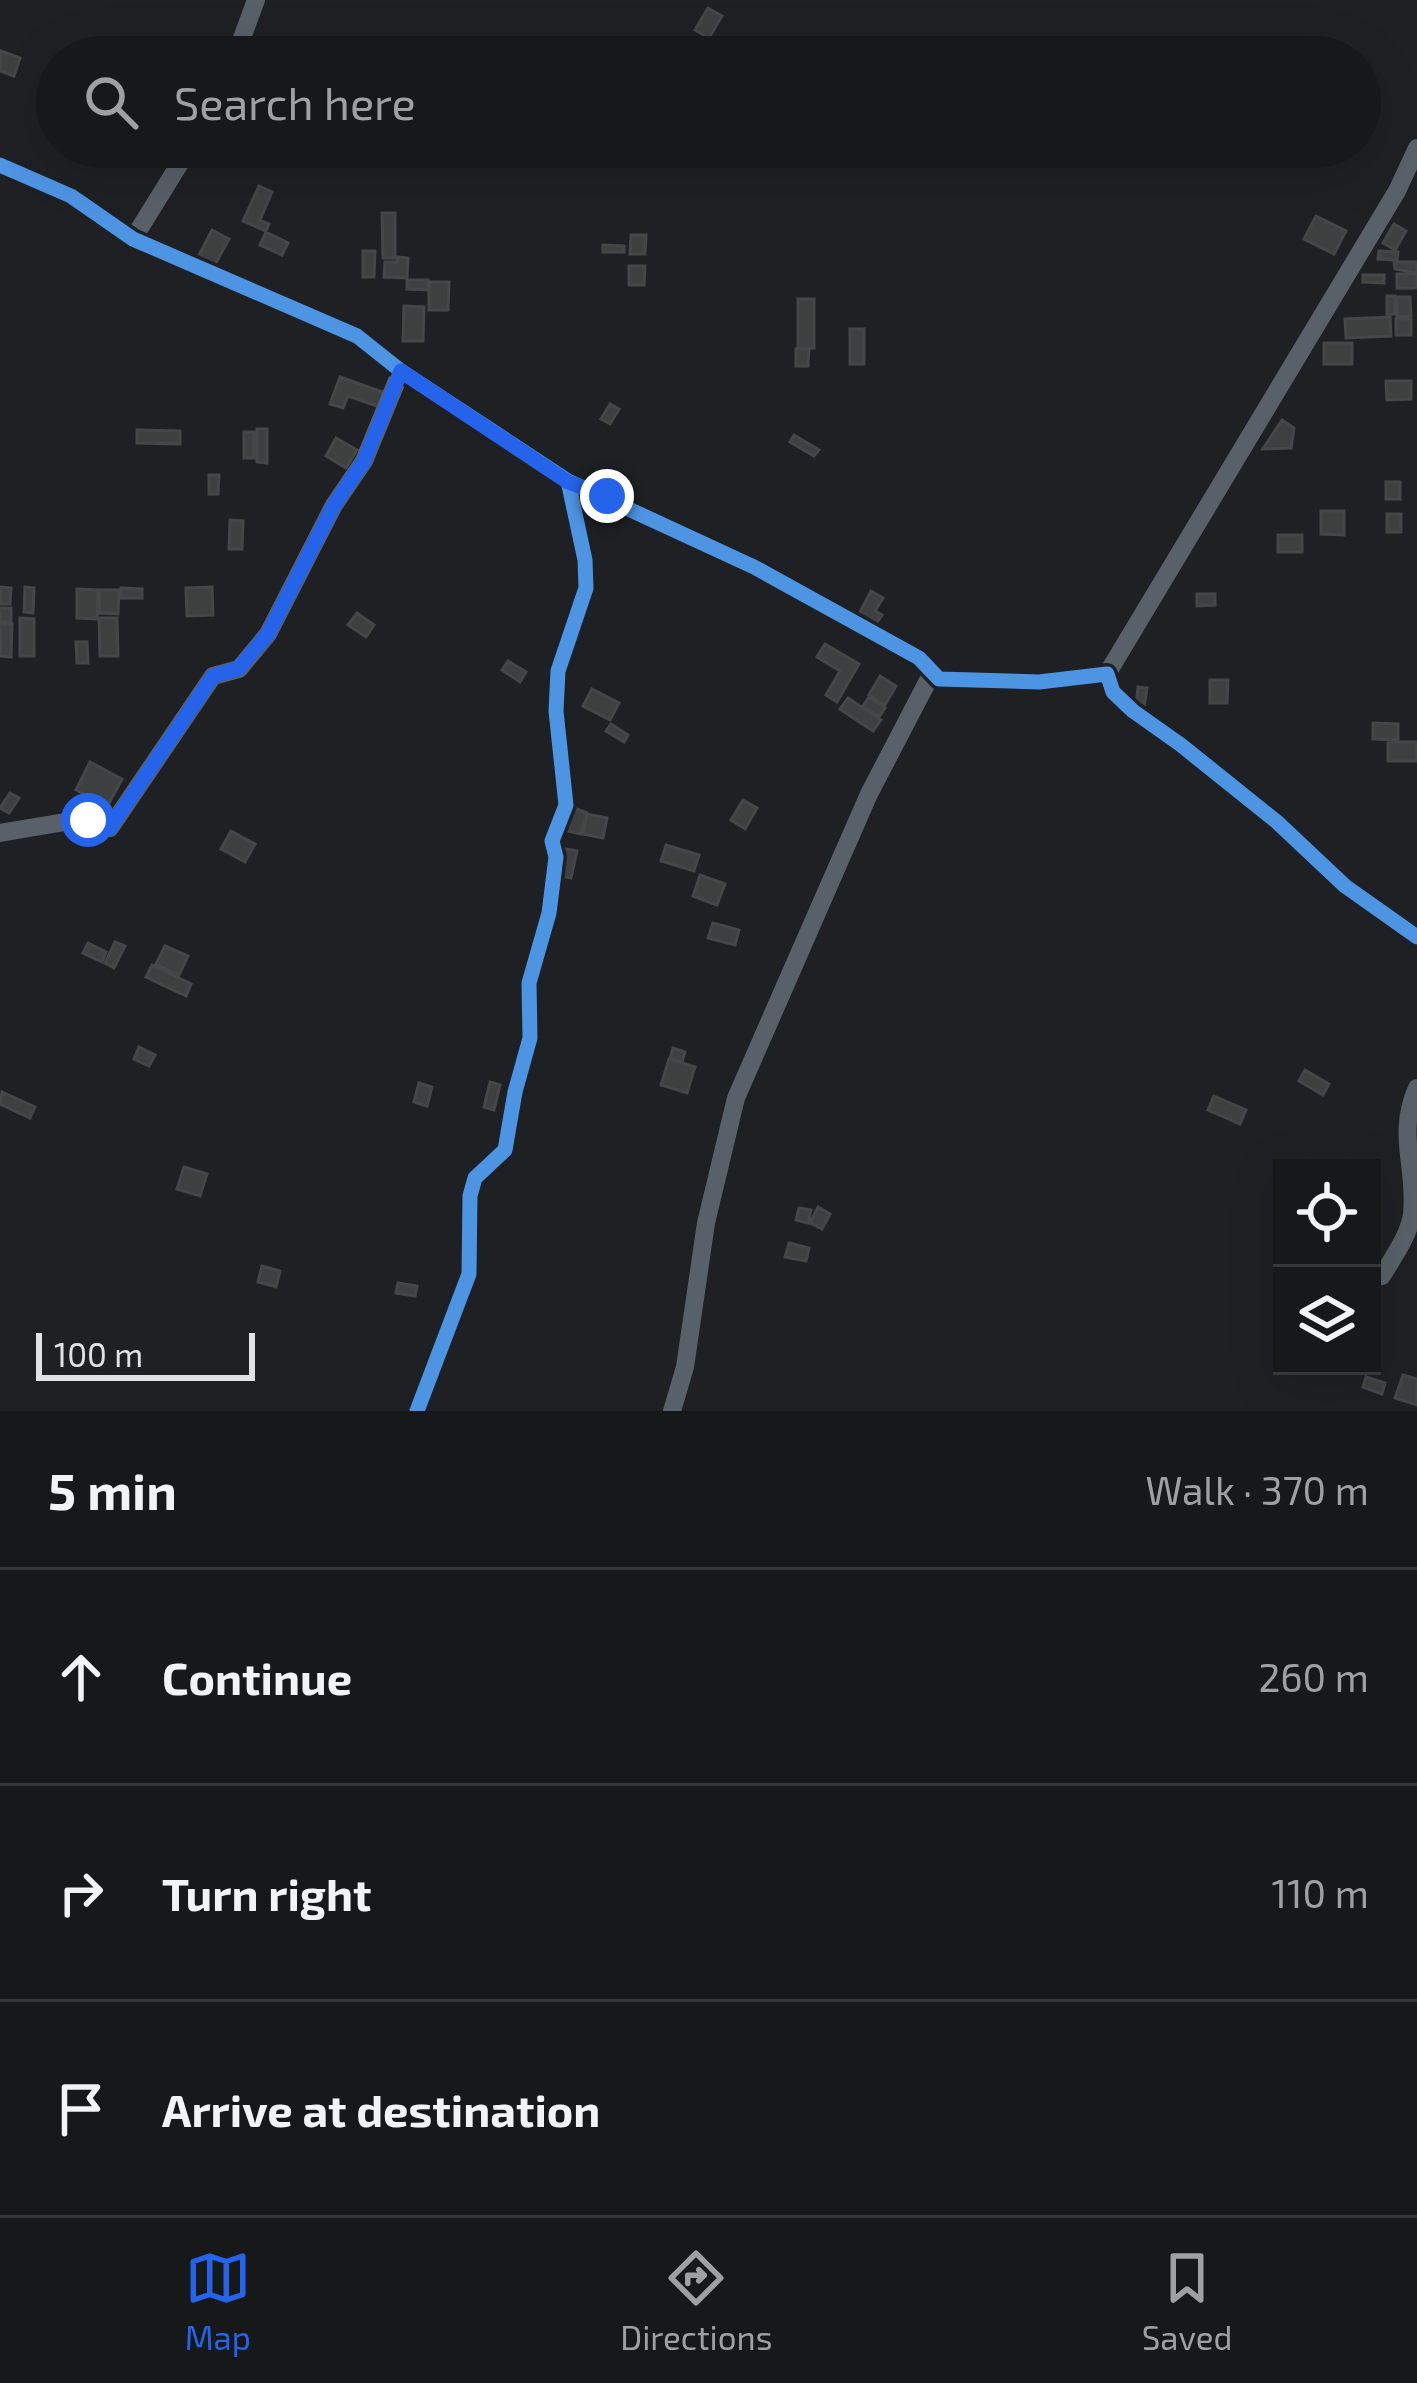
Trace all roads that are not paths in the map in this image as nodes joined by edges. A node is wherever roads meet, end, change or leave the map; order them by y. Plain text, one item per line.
1 (256, 0) edge
2 (243, 36) edge
3 (1417, 148) edge
4 (0, 165) edge
5 (177, 168) edge
6 (133, 239) junction
7 (401, 371) junction
8 (568, 482) junction
9 (932, 673) junction
10 (1107, 674) junction
11 (0, 833) edge
12 (1417, 937) edge
13 (1417, 1088) edge
14 (1382, 1276) dead end
15 (417, 1411) edge
16 (672, 1411) edge

1 - 2 street
3 - 10 street
4 - 6 street
5 - 6 street
6 - 7 street
7 - 8 street
7 - 11 street
8 - 9 street
8 - 15 street
9 - 10 street
9 - 16 street
10 - 12 street
13 - 14 street

